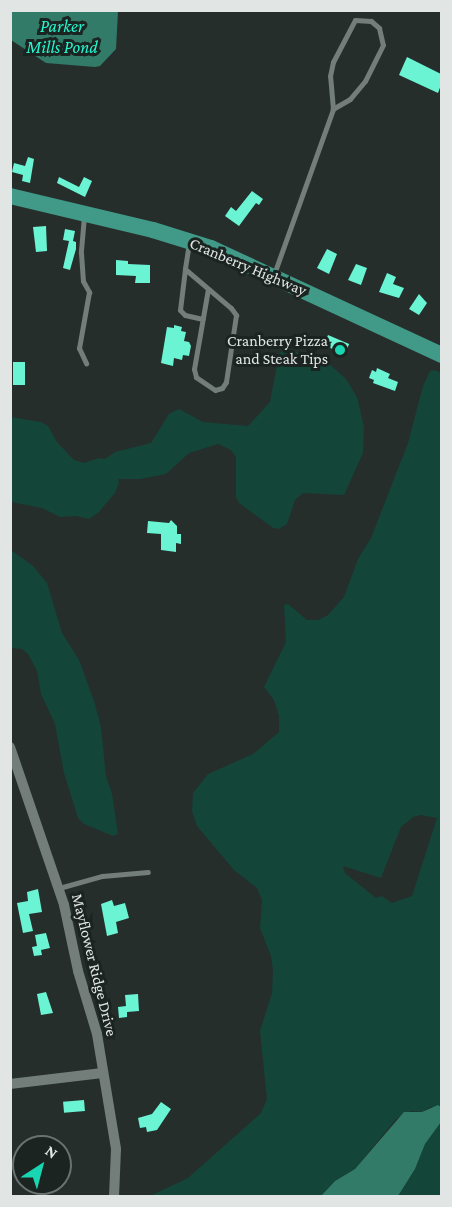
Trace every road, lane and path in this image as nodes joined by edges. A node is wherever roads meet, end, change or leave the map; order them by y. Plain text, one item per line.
1 (333, 110) junction
2 (10, 196) edge
3 (85, 213) junction
4 (190, 241) junction
5 (185, 269) junction
6 (274, 275) junction
7 (208, 289) junction
8 (203, 319) junction
9 (441, 355) edge
10 (86, 363) dead end
11 (10, 747) edge
12 (148, 872) dead end
13 (59, 888) junction
14 (102, 1073) junction
15 (10, 1084) edge
16 (114, 1197) edge

1 - 1 lane
1 - 6 lane
2 - 3 main road, Cranberry Highway
3 - 4 main road, Cranberry Highway
3 - 10 lane
4 - 5 lane
4 - 6 main road, Cranberry Highway
5 - 7 lane
5 - 8 lane
6 - 9 main road, Cranberry Highway
7 - 8 lane
7 - 8 lane
11 - 13 street, Mayflower Ridge Drive
12 - 13 lane
13 - 14 street, Mayflower Ridge Drive
14 - 15 street
14 - 16 street, Mayflower Ridge Drive

